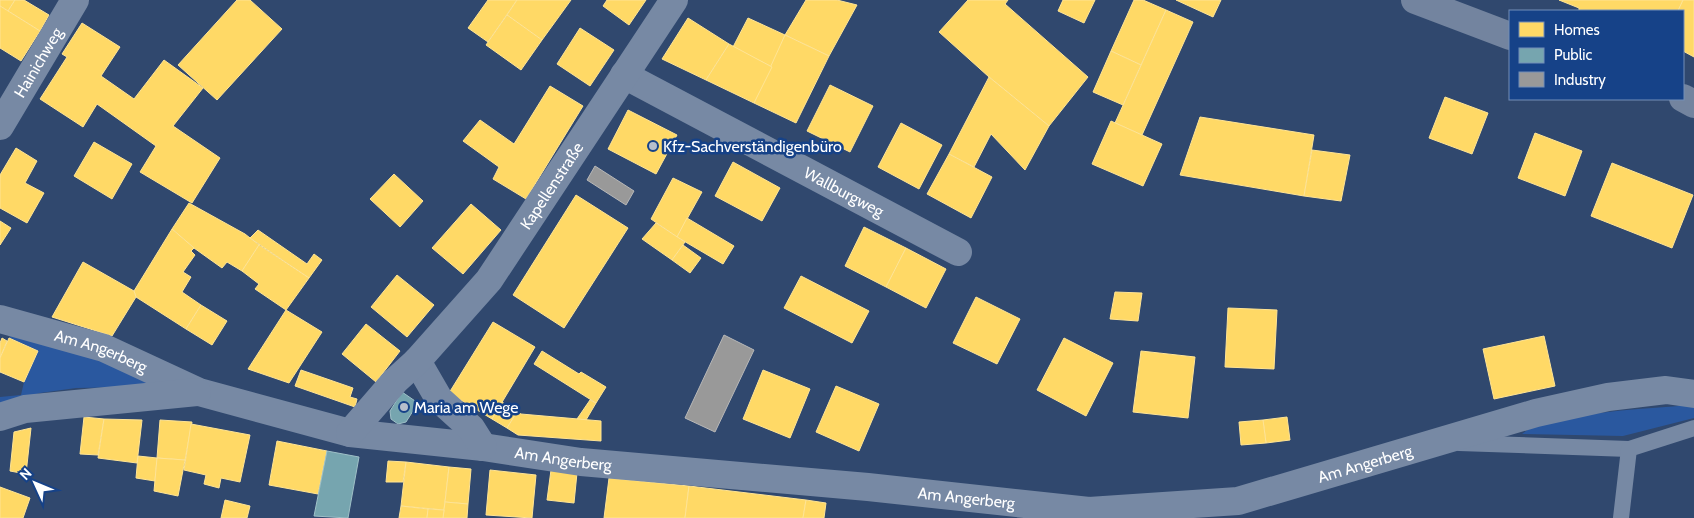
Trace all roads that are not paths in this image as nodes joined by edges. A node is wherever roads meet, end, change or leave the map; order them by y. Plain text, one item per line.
1 (75, 0) edge
2 (674, 0) edge
3 (1415, 0) edge
4 (1509, 36) edge
5 (624, 75) junction
6 (0, 126) edge
7 (958, 252) dead end
8 (0, 319) edge
9 (417, 362) junction
10 (199, 392) junction
11 (1694, 394) edge
12 (0, 417) edge
13 (1694, 428) edge
14 (350, 433) junction
15 (1442, 442) junction
16 (483, 447) junction
17 (1629, 449) junction
18 (1621, 518) edge

1 - 6 street, Hainichweg
2 - 5 street, Kapellenstraße
3 - 4 street
5 - 7 street, Wallburgweg
5 - 9 street, Kapellenstraße
8 - 10 street, Am Angerberg
9 - 14 street, Kapellenstraße
9 - 16 street
10 - 12 street, Am Angerberg
10 - 14 street, Am Angerberg
11 - 15 street, Am Angerberg
13 - 17 lane, Am Angerberg
14 - 16 street, Am Angerberg
15 - 16 street, Am Angerberg
15 - 17 lane, Am Angerberg
17 - 18 lane

